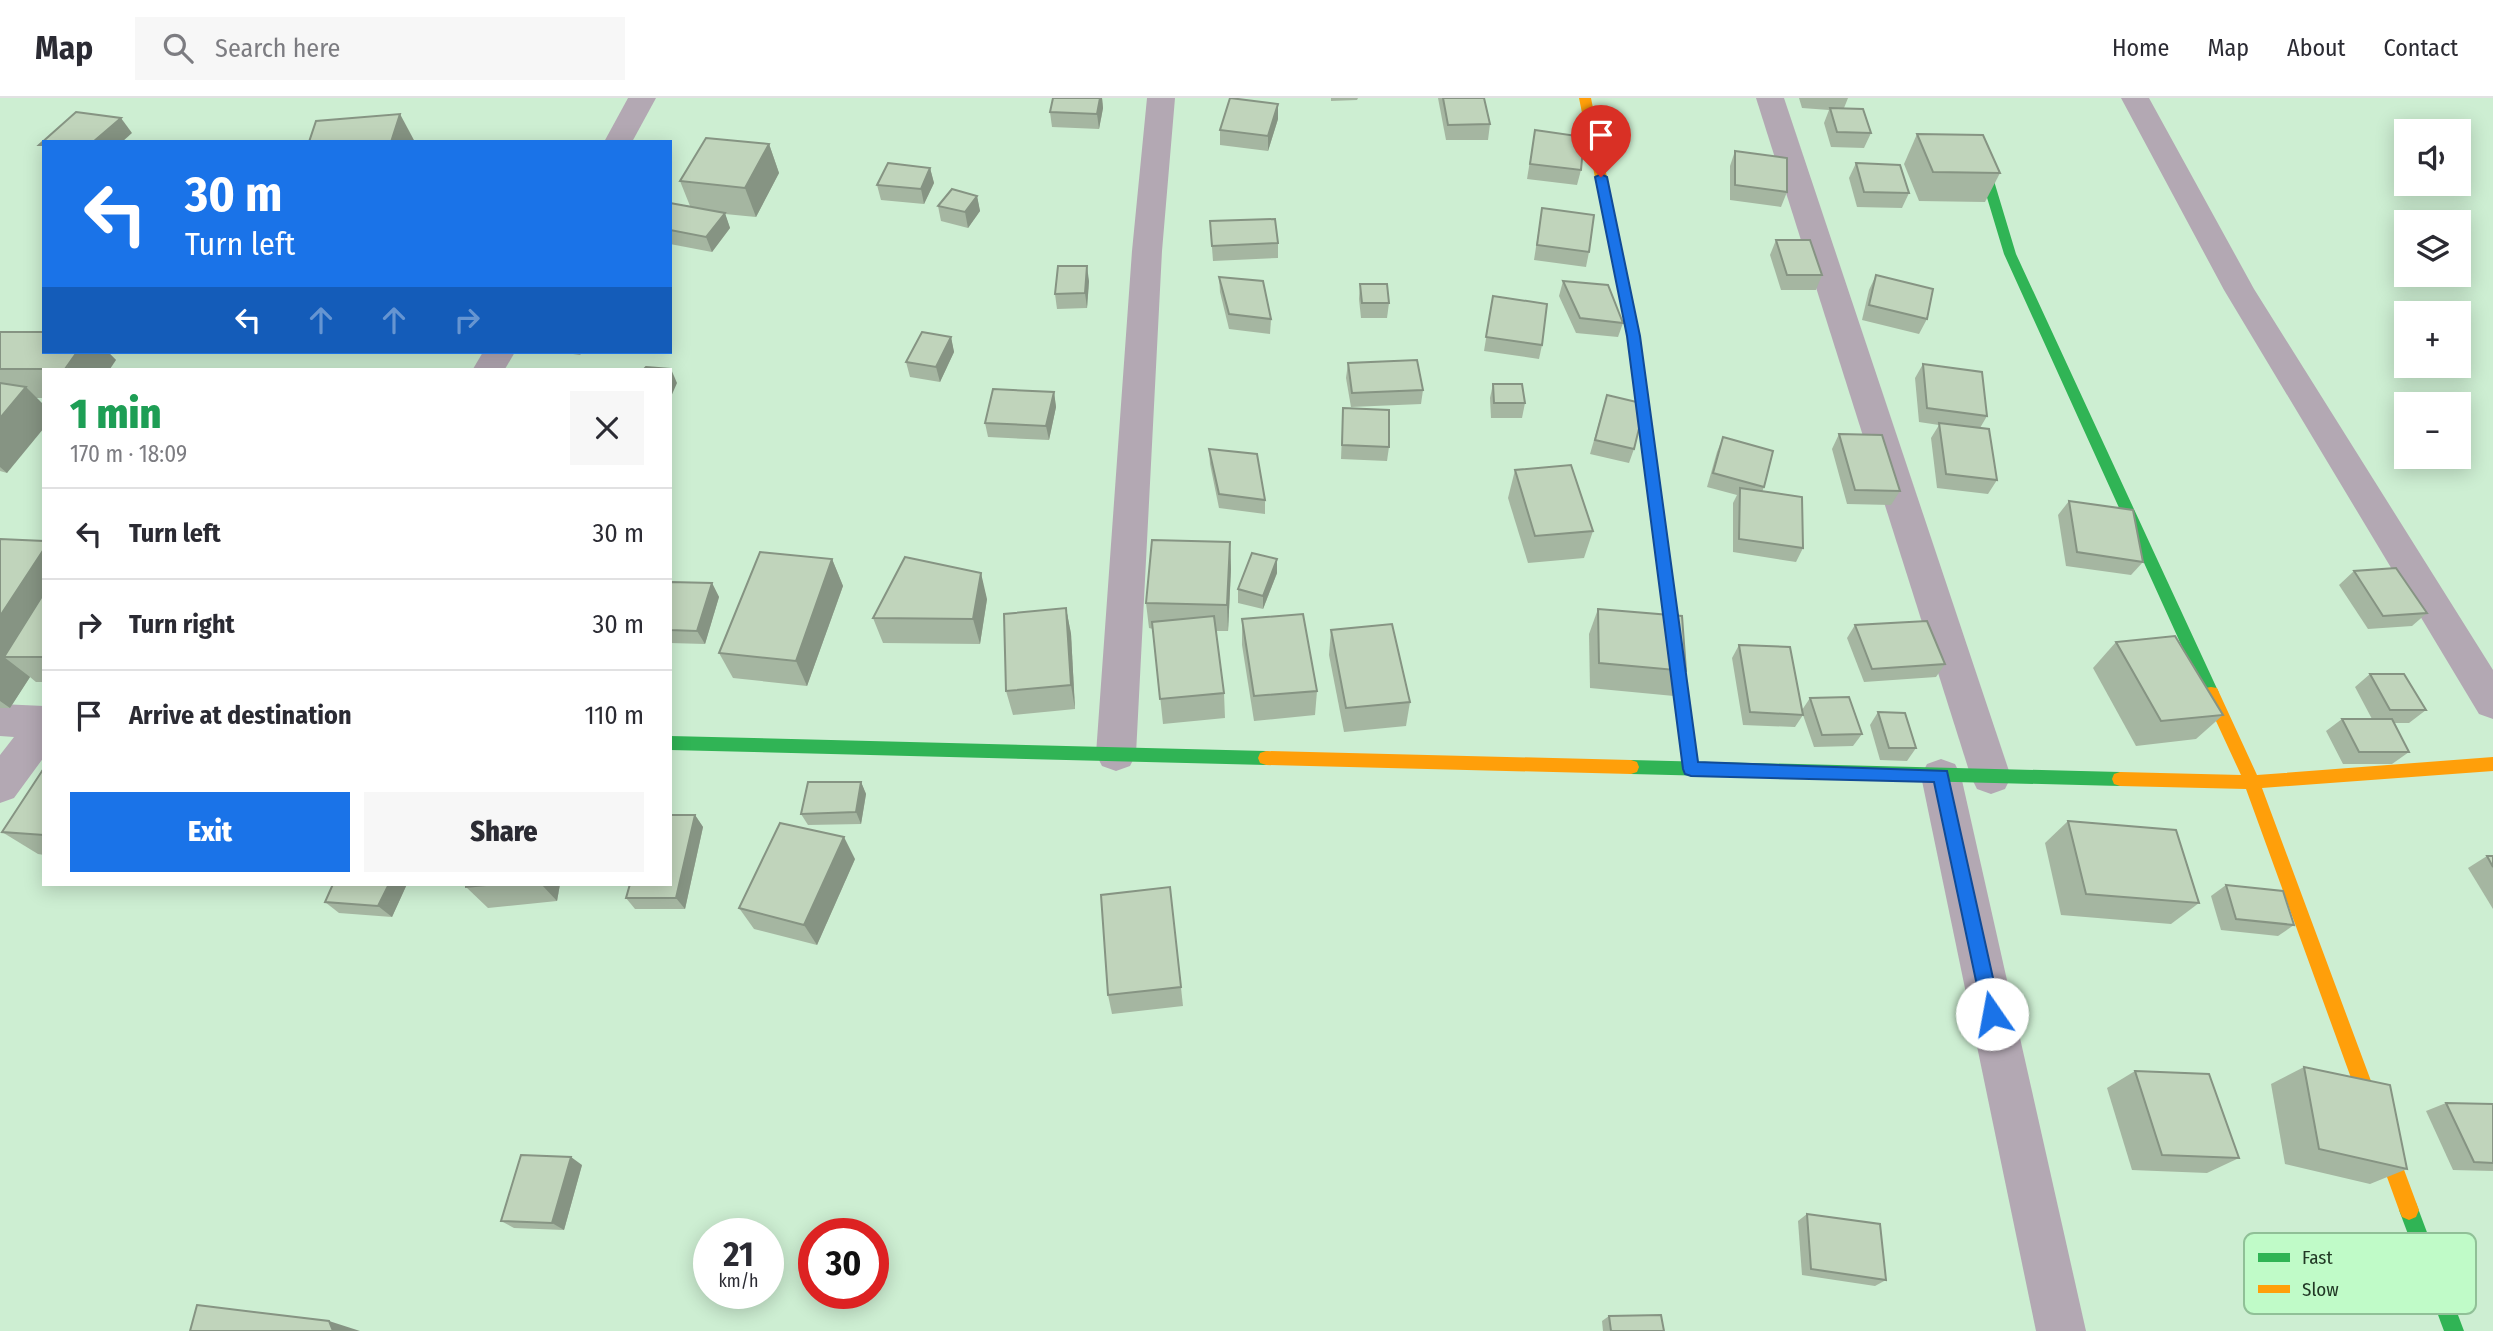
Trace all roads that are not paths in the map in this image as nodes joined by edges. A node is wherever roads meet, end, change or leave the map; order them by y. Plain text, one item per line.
1 (642, 98) edge
2 (1161, 98) edge
3 (1585, 98) edge
4 (1770, 98) edge
5 (2135, 98) edge
6 (1975, 139) edge
7 (619, 140) edge
8 (2493, 704) edge
9 (0, 720) edge
10 (42, 724) edge
11 (42, 727) edge
12 (672, 743) edge
13 (1116, 754) junction
14 (2493, 764) edge
15 (1691, 769) junction
16 (1941, 776) junction
17 (1991, 778) junction
18 (2252, 782) junction
19 (0, 786) edge
20 (2418, 1233) edge
21 (2448, 1314) edge
22 (2061, 1331) edge
23 (2454, 1331) edge

1 - 7 street
2 - 13 street
3 - 15 street
4 - 17 street
5 - 8 street
6 - 18 street
9 - 10 street
11 - 19 street
12 - 13 street
13 - 15 street
14 - 18 street
15 - 16 street
16 - 17 street
16 - 22 street
17 - 18 street
18 - 20 street
21 - 23 street

